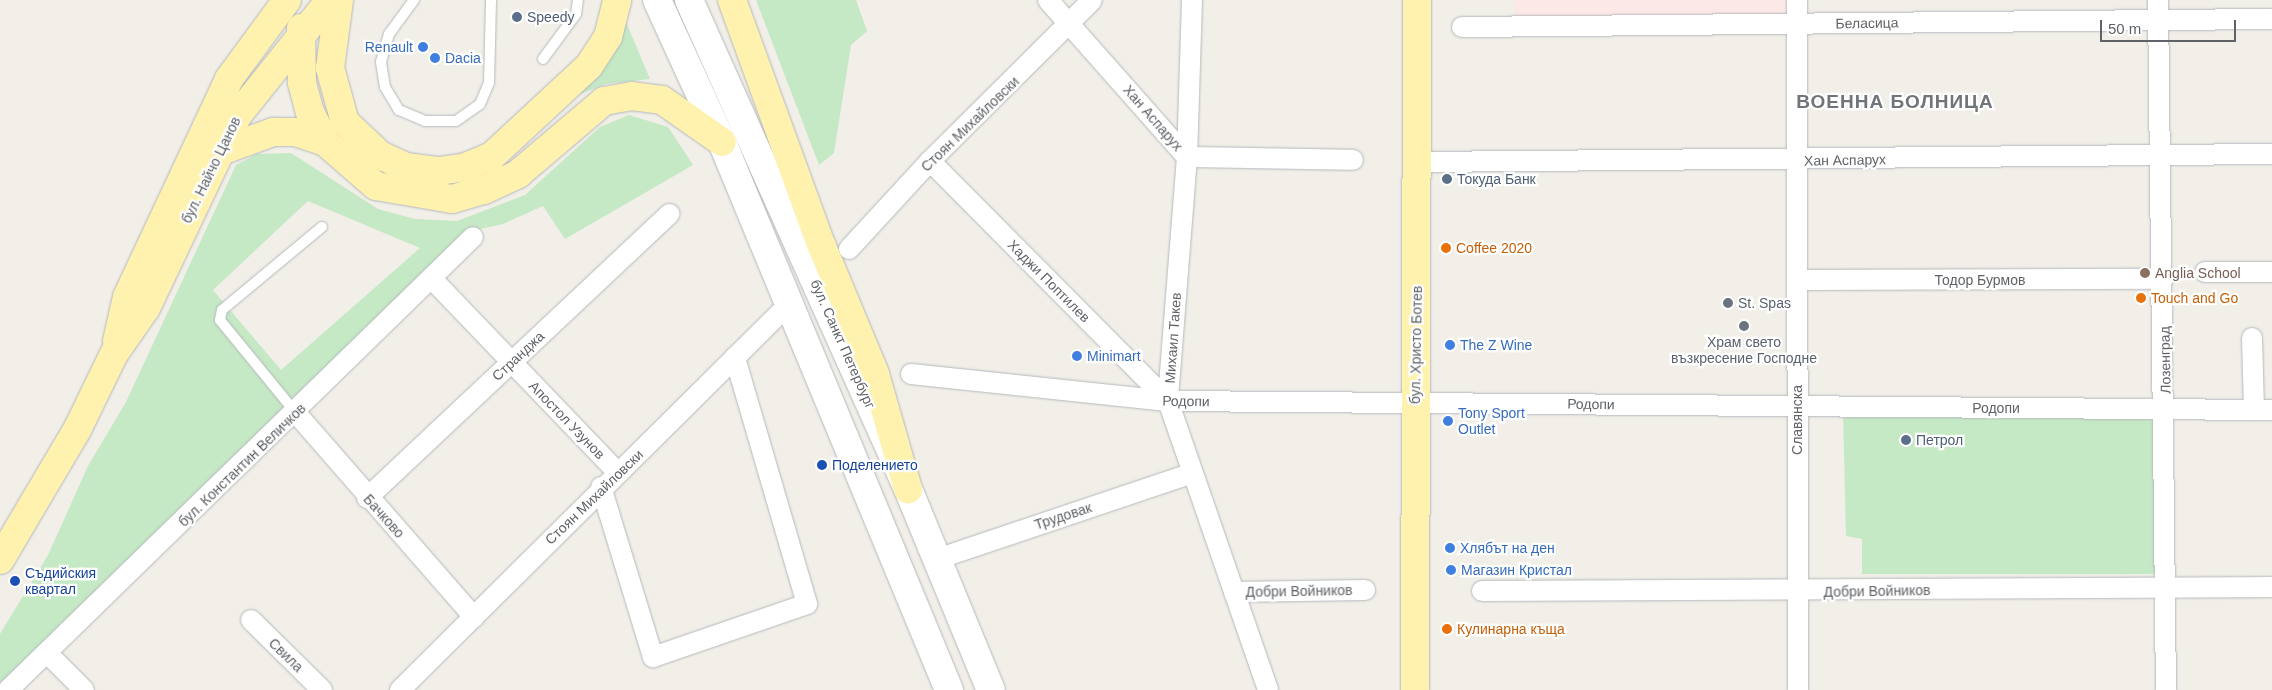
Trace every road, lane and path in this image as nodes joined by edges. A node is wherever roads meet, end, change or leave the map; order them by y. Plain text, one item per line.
1 (287, 0) edge
2 (308, 0) edge
3 (330, 0) edge
4 (339, 0) edge
5 (414, 0) edge
6 (491, 0) edge
7 (578, 0) edge
8 (689, 0) edge
9 (732, 0) edge
10 (1048, 0) edge
11 (1092, 0) edge
12 (1192, 0) edge
13 (1417, 0) edge
14 (1797, 0) edge
15 (658, 1) edge
16 (617, 2) edge
17 (2158, 10) edge
18 (2272, 19) edge
19 (1071, 24) junction
20 (1797, 24) junction
21 (1462, 27) dead end
22 (298, 38) junction
23 (543, 58) dead end
24 (325, 142) junction
25 (722, 142) junction
26 (218, 152) junction
27 (2272, 154) edge
28 (2161, 155) junction
29 (1187, 157) junction
30 (1353, 160) dead end
31 (1796, 160) junction
32 (930, 161) junction
33 (1419, 162) junction
34 (669, 214) dead end
35 (322, 227) dead end
36 (473, 238) dead end
37 (849, 249) dead end
38 (2205, 272) dead end
39 (2272, 272) edge
40 (2164, 279) junction
41 (433, 280) junction
42 (1797, 280) junction
43 (788, 304) junction
44 (2252, 338) dead end
45 (114, 354) junction
46 (735, 357) junction
47 (512, 362) junction
48 (911, 374) dead end
49 (1168, 401) junction
50 (1415, 402) junction
51 (1797, 406) junction
52 (2166, 408) junction
53 (2263, 410) edge
54 (296, 413) junction
55 (618, 473) junction
56 (1190, 474) junction
57 (602, 487) junction
58 (908, 489) junction
59 (367, 498) junction
60 (937, 558) junction
61 (0, 560) edge
62 (2166, 588) junction
63 (2272, 588) edge
64 (1365, 590) dead end
65 (1482, 591) dead end
66 (1234, 592) junction
67 (1797, 592) junction
68 (474, 617) junction
69 (251, 620) dead end
70 (46, 653) junction
71 (8, 690) edge
72 (84, 690) edge
73 (322, 690) edge
74 (400, 690) edge
75 (949, 690) edge
76 (991, 690) edge
77 (1268, 690) edge
78 (1415, 690) edge
79 (1798, 690) edge
80 (2166, 690) edge

1 - 45 main road, бул. Найчо Цанов
2 - 22 main road
3 - 22 main road, бул. Найчо Цанов
4 - 16 main road
5 - 6 lane
7 - 23 lane
8 - 58 main road, бул. Санкт Петербург
9 - 58 main road
10 - 19 street, Хан Аспарух
11 - 19 street, Стоян Михайловски
12 - 29 street, Михаил Такев
13 - 33 main road, бул. Христо Ботев
14 - 20 street, Славянска
15 - 25 main road
17 - 18 street, Беласица
17 - 20 street, Беласица
17 - 28 street, Лозенград
19 - 29 street, Хан Аспарух
19 - 32 street, Стоян Михайловски
20 - 21 street, Беласица
20 - 31 street, Славянска
22 - 24 main road
22 - 26 main road, бул. Найчо Цанов
24 - 25 main road
24 - 26 main road
25 - 43 main road
26 - 45 main road, бул. Найчо Цанов
27 - 28 street, Хан Аспарух
28 - 31 street, Хан Аспарух
28 - 40 street, Лозенград
29 - 30 street, Хан Аспарух
29 - 49 street, Михаил Такев
31 - 33 street, Хан Аспарух
31 - 42 street, Славянска
32 - 37 street, Стоян Михайловски
32 - 49 street, Хаджи Поптилев
33 - 50 main road, бул. Христо Ботев
34 - 47 street, Странджа
35 - 54 lane
36 - 41 street, бул. Константин Величков
38 - 39 street
40 - 42 street, Тодор Бурмов
40 - 52 street, Лозенград
41 - 47 street, Апостол Узунов
41 - 54 street, бул. Константин Величков
42 - 51 street, Славянска
43 - 46 street, Стоян Михайловски
43 - 75 main road
44 - 53 street
45 - 61 main road, бул. Найчо Цанов
46 - 55 street, Стоян Михайловски
46 - 57 street
47 - 55 street, Апостол Узунов
47 - 59 street, Странджа
48 - 49 street, Родопи
49 - 50 street, Родопи
49 - 56 street, Михаил Такев
50 - 51 street, Родопи
50 - 78 main road, бул. Христо Ботев
51 - 52 street, Родопи
51 - 67 street, Славянска
52 - 53 street, Родопи
52 - 62 street, Лозенград
54 - 59 street, Бачково
54 - 70 street, бул. Константин Величков
55 - 57 street, Стоян Михайловски
56 - 60 street, Трудовак
56 - 66 street, Михаил Такев
57 - 68 street, Стоян Михайловски
58 - 60 main road, бул. Санкт Петербург
59 - 68 street, Бачково
60 - 76 main road, бул. Санкт Петербург
62 - 63 street, Добри Войников
62 - 67 street, Добри Войников
62 - 80 street, Лозенград
64 - 66 street, Добри Войников
65 - 67 street, Добри Войников
66 - 77 street, Михаил Такев
67 - 79 street, Славянска
68 - 74 street, Стоян Михайловски
69 - 73 street, Свила
70 - 71 street, бул. Константин Величков
70 - 72 street

